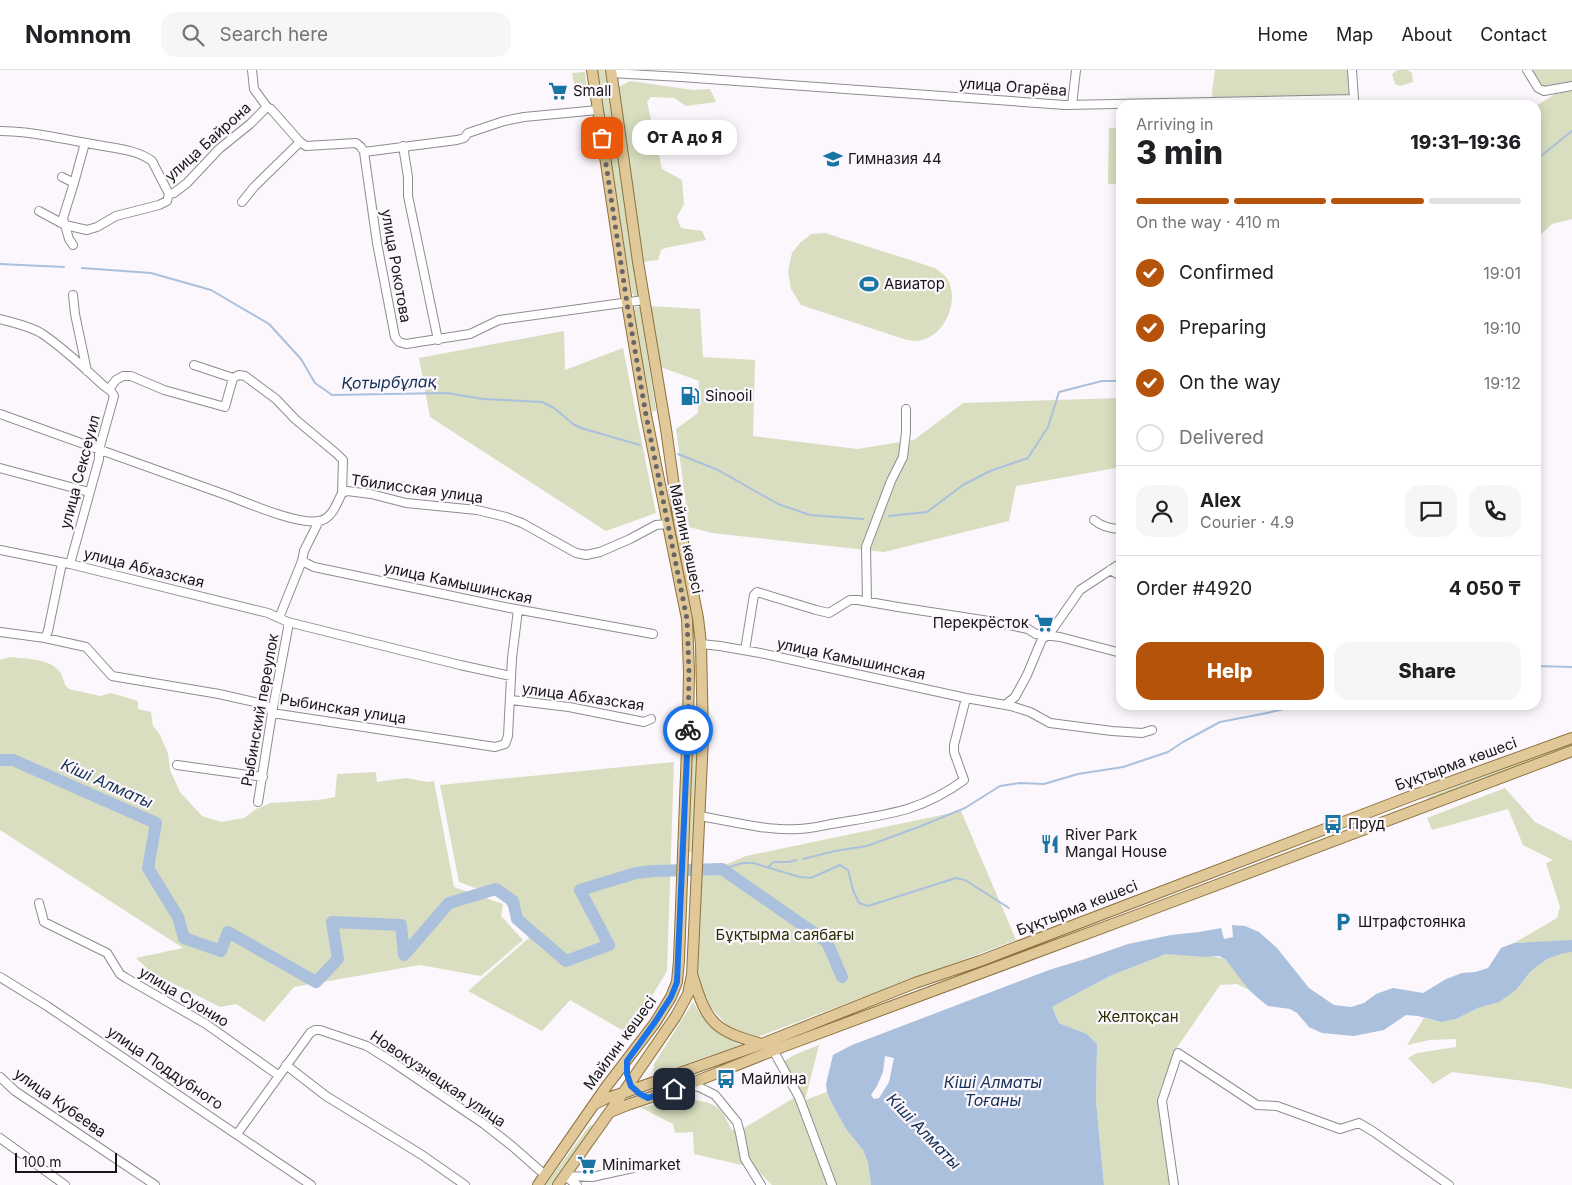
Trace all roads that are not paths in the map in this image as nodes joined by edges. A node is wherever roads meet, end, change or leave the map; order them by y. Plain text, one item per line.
1 (252, 70) edge
2 (592, 70) edge
3 (1076, 70) edge
4 (1352, 70) edge
5 (1527, 70) edge
6 (611, 72) edge
7 (1572, 86) edge
8 (1298, 100) edge
9 (1116, 103) edge
10 (1072, 104) junction
11 (267, 108) junction
12 (598, 110) junction
13 (0, 131) edge
14 (300, 142) junction
15 (85, 143) junction
16 (403, 146) junction
17 (364, 152) junction
18 (62, 177) dead end
19 (74, 182) junction
20 (168, 194) junction
21 (242, 202) dead end
22 (39, 211) dead end
23 (65, 225) junction
24 (73, 245) dead end
25 (73, 295) dead end
26 (644, 300) junction
27 (627, 303) junction
28 (0, 319) edge
29 (438, 340) junction
30 (194, 365) dead end
31 (87, 371) junction
32 (233, 378) junction
33 (109, 389) junction
34 (663, 409) junction
35 (906, 409) dead end
36 (0, 414) edge
37 (646, 415) junction
38 (99, 450) junction
39 (0, 468) edge
40 (89, 492) junction
41 (342, 493) junction
42 (1094, 520) dead end
43 (319, 521) junction
44 (668, 524) junction
45 (1116, 529) edge
46 (0, 550) edge
47 (302, 561) junction
48 (66, 564) junction
49 (1116, 566) edge
50 (1110, 570) junction
51 (1116, 573) edge
52 (867, 601) junction
53 (518, 610) junction
54 (279, 618) junction
55 (288, 622) junction
56 (0, 632) edge
57 (653, 634) dead end
58 (1048, 635) junction
59 (45, 638) junction
60 (701, 644) junction
61 (745, 650) junction
62 (1116, 652) edge
63 (511, 676) junction
64 (966, 698) junction
65 (511, 700) junction
66 (1005, 705) junction
67 (272, 713) junction
68 (651, 719) dead end
69 (1152, 730) dead end
70 (1572, 738) edge
71 (1572, 750) edge
72 (177, 765) dead end
73 (262, 777) junction
74 (1414, 795) junction
75 (258, 802) dead end
76 (1420, 809) junction
77 (699, 816) junction
78 (39, 904) dead end
79 (692, 975) junction
80 (0, 977) edge
81 (762, 1044) junction
82 (773, 1050) junction
83 (627, 1061) junction
84 (286, 1065) junction
85 (278, 1075) junction
86 (0, 1078) edge
87 (687, 1085) junction
88 (632, 1086) junction
89 (623, 1093) junction
90 (648, 1098) junction
91 (594, 1105) junction
92 (609, 1113) junction
93 (237, 1134) junction
94 (0, 1138) edge
95 (633, 1168) dead end
96 (545, 1175) junction
97 (564, 1176) junction
98 (65, 1185) edge
99 (155, 1185) edge
100 (312, 1185) edge
101 (466, 1185) edge
102 (538, 1185) edge
103 (558, 1185) edge
104 (576, 1185) edge
105 (761, 1185) edge
106 (832, 1185) edge
107 (1174, 1185) edge
108 (1449, 1185) edge

1 - 11 street, улица Байрона
2 - 12 main road, Майлин көшесі
3 - 10 street
4 - 8 street, улица Огарёва
5 - 7 street
6 - 10 street, улица Огарёва
6 - 26 main road, Майлин көшесі
9 - 10 street, улица Огарёва
11 - 14 street
11 - 20 street, улица Байрона
12 - 16 street
12 - 27 main road, Майлин көшесі
13 - 15 street, улица Байрона
14 - 17 street
14 - 21 street
15 - 19 street
15 - 20 street, улица Байрона
16 - 17 street
16 - 29 street
17 - 29 street, улица Рокотова
18 - 19 street
19 - 23 street
20 - 23 street
22 - 23 street
23 - 24 street
25 - 31 street
26 - 27 street, улица Рокотова
26 - 34 main road, Майлин көшесі
27 - 29 street, улица Рокотова
27 - 37 main road, Майлин көшесі
28 - 31 street
30 - 32 street
31 - 33 street
32 - 33 street
32 - 41 street
33 - 38 street, улица Сексеуил
34 - 37 main road
34 - 60 main road, Майлин көшесі
35 - 52 street
36 - 38 street
37 - 44 main road, Майлин көшесі
38 - 40 street, улица Сексеуил
38 - 43 street
39 - 40 street
40 - 48 street, улица Сексеуил
41 - 43 street, Тбилисская улица
41 - 44 street, Тбилисская улица
42 - 45 street
43 - 47 street
44 - 83 main road, Майлин көшесі
46 - 48 street, улица Абхазская
47 - 53 street, улица Камышинская
47 - 54 street
48 - 54 street, улица Абхазская
48 - 59 street, улица Сексеуил
49 - 50 street
50 - 51 street
50 - 58 street
52 - 58 street
52 - 61 street
53 - 57 street, улица Камышинская
53 - 63 street, Рыбинская улица
54 - 55 street, улица Абхазская
55 - 63 street, улица Абхазская
55 - 67 street, Рыбинский переулок
56 - 59 street, Рыбинская улица
58 - 62 street
58 - 66 street
59 - 67 street, Рыбинская улица
60 - 61 street, улица Камышинская
60 - 77 main road, Майлин көшесі
61 - 64 street, улица Камышинская
63 - 65 street, Рыбинская улица
64 - 66 street, улица Камышинская
64 - 77 street
65 - 67 street, Рыбинская улица
65 - 68 street, улица Абхазская
66 - 69 street, улица Камышинская
67 - 73 street, Рыбинский переулок
70 - 74 main road, Бұқтырма көшесі
71 - 76 main road, Бұқтырма көшесі
72 - 73 street
73 - 75 street, Рыбинский переулок
74 - 76 main road
74 - 81 main road, Бұқтырма көшесі
76 - 82 main road, Бұқтырма көшесі
77 - 79 main road, Майлин көшесі
78 - 85 street, улица Суонио
79 - 81 main road
79 - 88 main road, Майлин көшесі
80 - 93 street, улица Поддубного
81 - 88 main road, Бұқтырма көшесі
82 - 87 main road, Бұқтырма көшесі
82 - 106 street
83 - 88 main road
83 - 91 main road, Майлин көшесі
84 - 85 street, Новокузнецкая улица
84 - 96 street, Новокузнецкая улица
84 - 101 street
85 - 93 street, Новокузнецкая улица
86 - 99 street, улица Кубеева
87 - 90 main road, Бұқтырма көшесі
87 - 105 street
88 - 89 main road, Майлин көшесі
88 - 90 main road
89 - 91 main road
89 - 92 main road, Майлин көшесі
90 - 92 main road, Бұқтырма көшесі
91 - 96 main road, Майлин көшесі
92 - 97 main road, Майлин көшесі
93 - 100 street, улица Поддубного
94 - 98 street
95 - 97 street
96 - 102 main road, Майлин көшесі
97 - 103 main road, Майлин көшесі
97 - 104 street
107 - 108 street

